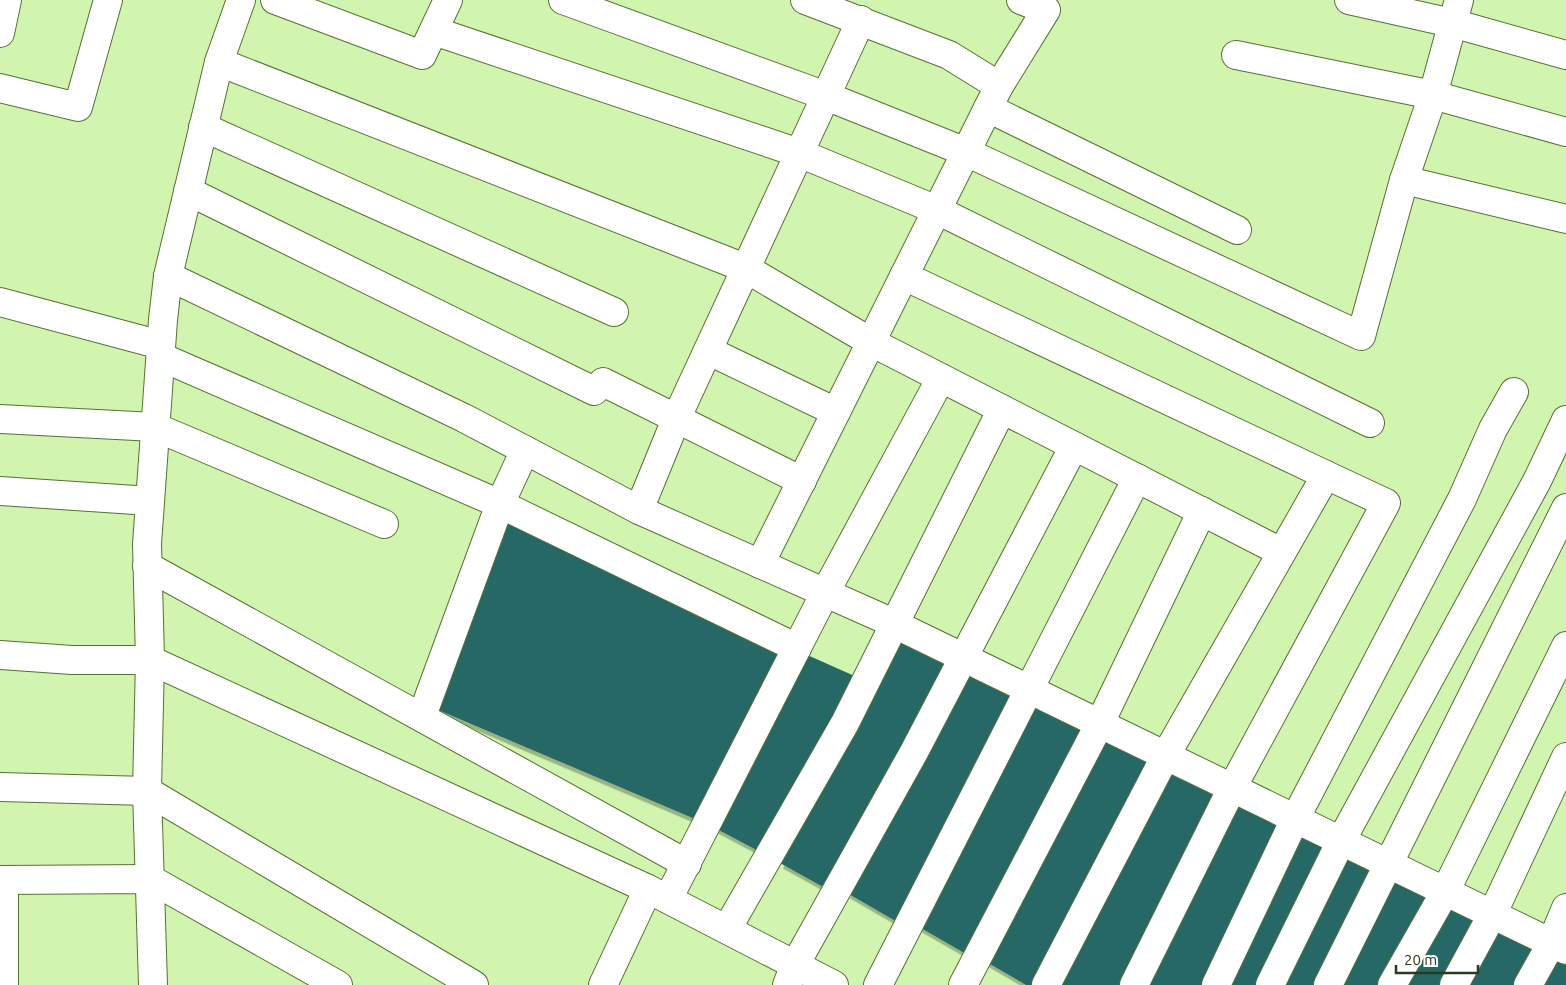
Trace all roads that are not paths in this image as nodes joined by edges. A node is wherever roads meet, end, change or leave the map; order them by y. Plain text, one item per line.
1 (7, 0) edge
2 (108, 0) edge
3 (241, 0) edge
4 (275, 0) edge
5 (448, 0) edge
6 (563, 0) edge
7 (805, 0) edge
8 (1021, 0) edge
9 (1349, 0) edge
10 (1456, 12) edge
11 (861, 20) junction
12 (434, 31) junction
13 (0, 33) edge
14 (1236, 55) dead end
15 (1566, 55) edge
16 (219, 62) junction
17 (0, 88) edge
18 (1433, 95) junction
19 (826, 96) junction
20 (994, 97) junction
21 (203, 127) junction
22 (1566, 132) edge
23 (966, 152) junction
24 (799, 153) junction
25 (1404, 180) junction
26 (188, 191) junction
27 (937, 210) junction
28 (1566, 219) edge
29 (1237, 230) dead end
30 (745, 268) junction
31 (168, 276) junction
32 (904, 276) junction
33 (0, 302) edge
34 (614, 312) dead end
35 (871, 342) junction
36 (709, 350) junction
37 (161, 351) junction
38 (941, 378) junction
39 (1514, 392) dead end
40 (1002, 409) junction
41 (836, 412) junction
42 (677, 417) junction
43 (0, 419) edge
44 (1566, 420) edge
45 (1370, 423) dead end
46 (155, 427) junction
47 (1074, 446) junction
48 (525, 450) junction
49 (1326, 475) junction
50 (1137, 478) junction
51 (802, 481) junction
52 (0, 491) edge
53 (150, 501) junction
54 (500, 504) junction
55 (1566, 508) edge
56 (639, 510) junction
57 (1202, 511) junction
58 (384, 524) dead end
59 (1281, 552) junction
60 (760, 564) junction
61 (147, 566) junction
62 (825, 593) junction
63 (895, 625) junction
64 (1566, 646) edge
65 (797, 648) junction
66 (0, 655) edge
67 (964, 658) junction
68 (150, 660) junction
69 (1028, 689) junction
70 (422, 716) junction
71 (1100, 723) junction
72 (1166, 755) junction
73 (1566, 757) edge
74 (0, 787) edge
75 (1232, 788) junction
76 (147, 791) junction
77 (1296, 819) junction
78 (1341, 841) junction
79 (687, 864) junction
80 (1389, 864) junction
81 (150, 879) junction
82 (2, 880) edge
83 (1445, 892) junction
84 (658, 894) junction
85 (1566, 908) edge
86 (1492, 915) junction
87 (727, 929) junction
88 (1558, 947) edge
89 (791, 975) edge
90 (4, 985) edge
91 (153, 985) edge
92 (338, 985) edge
93 (474, 985) edge
94 (603, 985) edge
95 (834, 985) edge
96 (878, 985) edge
97 (963, 985) edge
98 (1046, 985) edge
99 (1134, 985) edge
100 (1216, 985) edge
101 (1270, 985) edge
102 (1328, 985) edge
103 (1392, 985) edge
104 (1454, 985) edge
105 (1528, 985) edge

1 - 13 street
2 - 17 street
3 - 16 street
4 - 12 street
5 - 12 street
6 - 19 street
7 - 11 street
8 - 20 street
9 - 10 street
10 - 15 street
10 - 18 street
11 - 19 street
11 - 20 street
12 - 24 street
14 - 18 street
16 - 21 street
16 - 30 street
18 - 22 street
18 - 25 street
19 - 23 street
19 - 24 street
20 - 23 street
20 - 29 street
21 - 26 street
21 - 34 street
23 - 25 street
23 - 27 street
24 - 27 street
24 - 30 street
25 - 28 street
26 - 31 street
26 - 42 street
27 - 32 street
27 - 45 street
30 - 35 street
30 - 36 street
31 - 37 street
31 - 48 street
32 - 35 street
32 - 49 street
33 - 37 street
35 - 38 street
35 - 41 street
36 - 41 street
36 - 42 street
37 - 46 street
37 - 54 street
38 - 40 street
38 - 62 street
39 - 77 street
40 - 47 street
40 - 63 street
41 - 51 street
42 - 51 street
42 - 56 street
43 - 46 street
44 - 78 street
46 - 53 street
46 - 58 street
47 - 50 street
47 - 67 street
48 - 54 street
48 - 56 street
49 - 59 street
49 - 75 street
50 - 57 street
50 - 69 street
51 - 60 street
52 - 53 street
53 - 61 street
54 - 65 street
54 - 70 street
55 - 80 street
56 - 60 street
57 - 59 street
57 - 71 street
59 - 72 street
60 - 62 street
61 - 68 street
61 - 70 street
62 - 63 street
62 - 65 street
63 - 67 street
63 - 87 street
64 - 83 street
65 - 79 street
66 - 68 street
67 - 69 street
67 - 89 street
68 - 76 street
68 - 84 street
69 - 71 street
69 - 96 street
70 - 79 street
71 - 72 street
71 - 97 street
72 - 75 street
72 - 98 street
73 - 86 street
74 - 76 street
75 - 77 street
75 - 99 street
76 - 81 street
76 - 93 street
77 - 78 street
77 - 100 street
78 - 80 street
78 - 101 street
79 - 84 street
80 - 83 street
80 - 102 street
81 - 82 street
81 - 91 street
81 - 92 street
82 - 90 street
83 - 86 street
83 - 103 street
84 - 87 street
84 - 94 street
85 - 88 street
86 - 88 street
86 - 104 street
87 - 89 street
88 - 105 street
89 - 95 street

